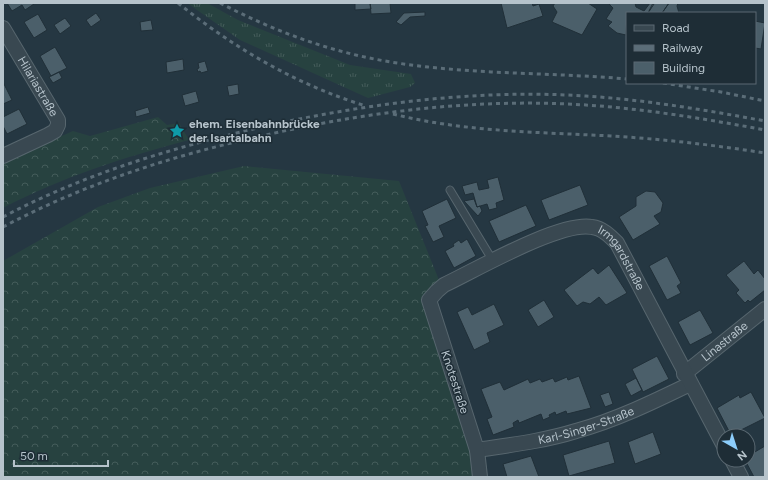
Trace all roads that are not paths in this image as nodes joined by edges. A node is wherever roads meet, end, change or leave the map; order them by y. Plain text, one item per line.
1 (3, 28) edge
2 (3, 156) edge
3 (450, 190) dead end
4 (493, 262) junction
5 (437, 291) joint
6 (765, 309) edge
7 (687, 379) junction
8 (716, 432) edge
9 (477, 450) junction
10 (736, 468) edge
11 (480, 477) edge
12 (741, 477) edge

1 - 2 street, Hilariastraße
3 - 4 lane
4 - 5 street, Irmgardstraße
4 - 7 street, Irmgardstraße
5 - 9 street, Knotestraße
6 - 7 street, Linastraße
7 - 8 street, Irmgardstraße
7 - 9 street, Karl-Singer-Straße
9 - 11 street, Knotestraße
10 - 12 street

